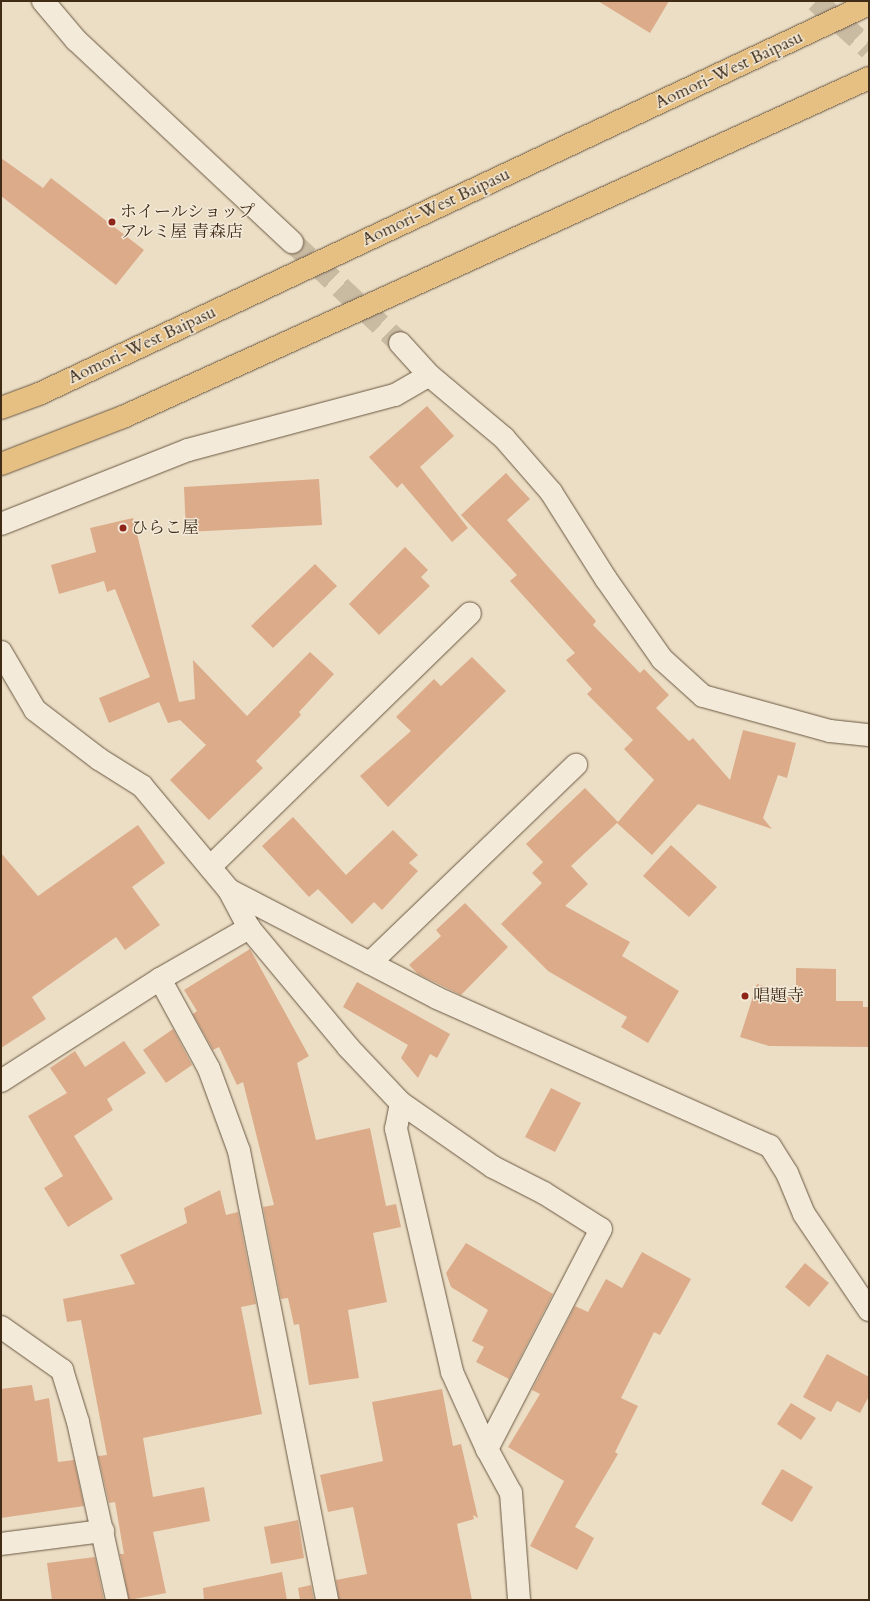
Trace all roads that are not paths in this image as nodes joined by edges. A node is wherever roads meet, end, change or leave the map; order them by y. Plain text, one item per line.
1 (43, 1) edge
2 (869, 4) edge
3 (869, 79) edge
4 (292, 242) tunnel mouth
5 (400, 343) tunnel mouth
6 (429, 375) junction
7 (1, 408) edge
8 (1, 464) edge
9 (1, 524) edge
10 (470, 613) dead end
11 (1, 652) edge
12 (869, 736) edge
13 (576, 765) dead end
14 (210, 867) junction
15 (229, 890) junction
16 (249, 928) junction
17 (370, 963) junction
18 (160, 979) junction
19 (1, 1081) edge
20 (401, 1103) junction
21 (869, 1310) edge
22 (1, 1327) edge
23 (24, 1345) junction
24 (1, 1347) edge
25 (487, 1449) junction
26 (103, 1531) junction
27 (1, 1544) edge
28 (118, 1600) edge
29 (327, 1600) edge
30 (519, 1600) edge

1 - 4 street
2 - 7 highway, Aomori-West Baipasu
3 - 8 highway
5 - 6 street
6 - 9 street
6 - 12 street
10 - 14 street
11 - 14 street
13 - 17 street
14 - 15 street
15 - 16 street
15 - 17 street
16 - 18 street
16 - 20 street
17 - 21 street
18 - 19 street
18 - 29 street
20 - 25 street
20 - 25 street
22 - 23 street
23 - 24 street
23 - 26 street
25 - 30 street
26 - 27 street
26 - 28 street

